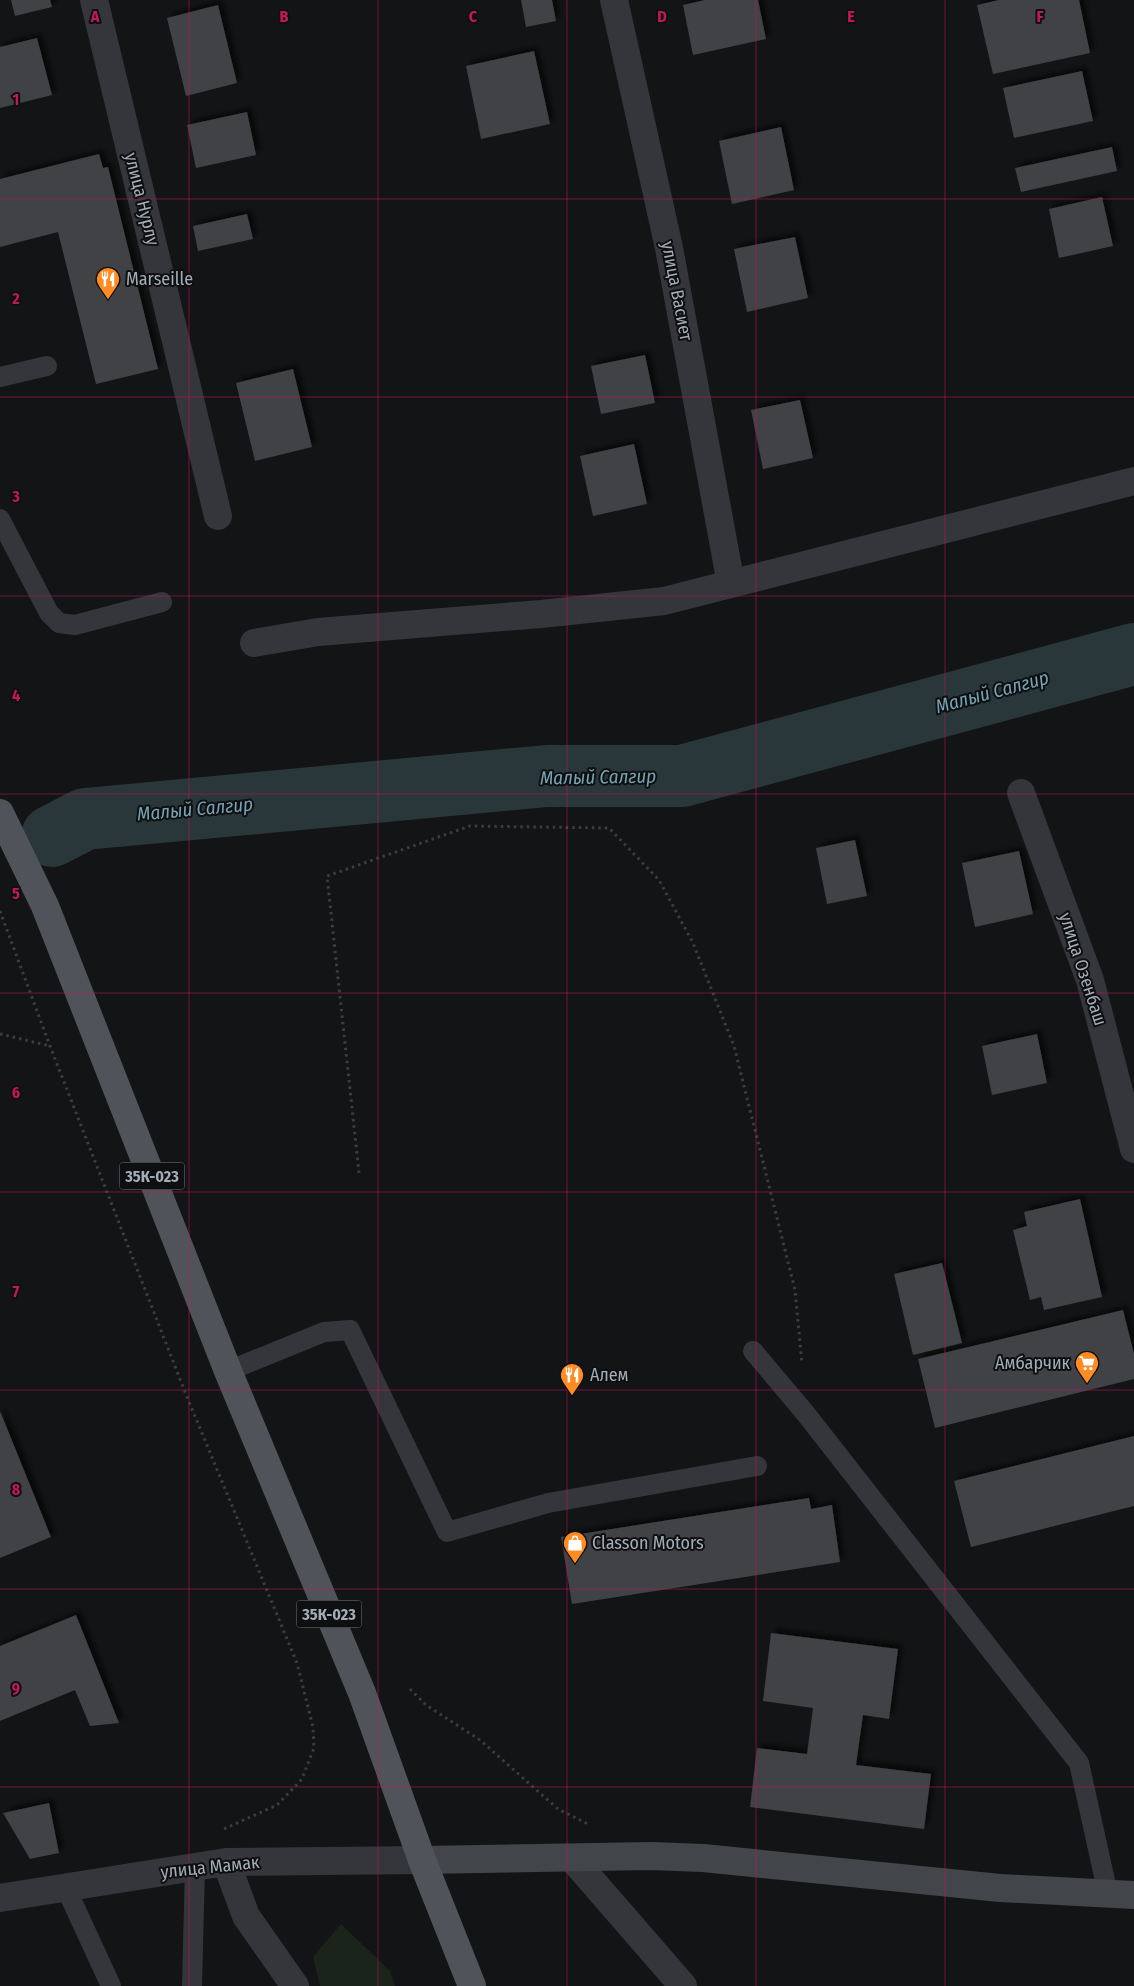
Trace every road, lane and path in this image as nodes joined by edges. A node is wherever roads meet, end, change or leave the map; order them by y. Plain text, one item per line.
1 (94, 0) edge
2 (614, 0) edge
3 (47, 366) dead end
4 (0, 377) edge
5 (1134, 481) edge
6 (218, 516) dead end
7 (0, 520) edge
8 (731, 584) junction
9 (162, 602) dead end
10 (254, 643) dead end
11 (1021, 793) dead end
12 (0, 813) edge
13 (0, 911) edge
14 (0, 1034) edge
15 (50, 1046) junction
16 (1134, 1149) edge
17 (359, 1173) dead end
18 (753, 1351) dead end
19 (802, 1366) dead end
20 (228, 1371) junction
21 (757, 1466) dead end
22 (410, 1689) dead end
23 (592, 1826) dead end
24 (572, 1858) junction
25 (422, 1860) junction
26 (226, 1862) junction
27 (195, 1867) junction
28 (65, 1886) junction
29 (1121, 1895) edge
30 (0, 1898) edge
31 (111, 1986) edge
32 (192, 1986) edge
33 (294, 1986) edge
34 (472, 1986) edge
35 (683, 1986) edge

1 - 6 street, улица Нурлу
2 - 8 street, улица Васиет
3 - 4 lane
5 - 8 street
7 - 9 lane
8 - 10 street
11 - 16 street, улица Озенбаш
12 - 20 main road, 35К-023
13 - 15 path
14 - 15 path
15 - 26 path
17 - 19 path
18 - 29 lane
20 - 21 lane
20 - 25 main road, 35К-023
22 - 23 path
24 - 25 main road
24 - 29 main road
24 - 35 street
25 - 26 street, улица Мамак
25 - 34 main road, 35К-023
26 - 27 street, улица Мамак
26 - 33 street
27 - 28 street, улица Мамак
27 - 32 lane
28 - 30 street, улица Мамак
28 - 31 lane

